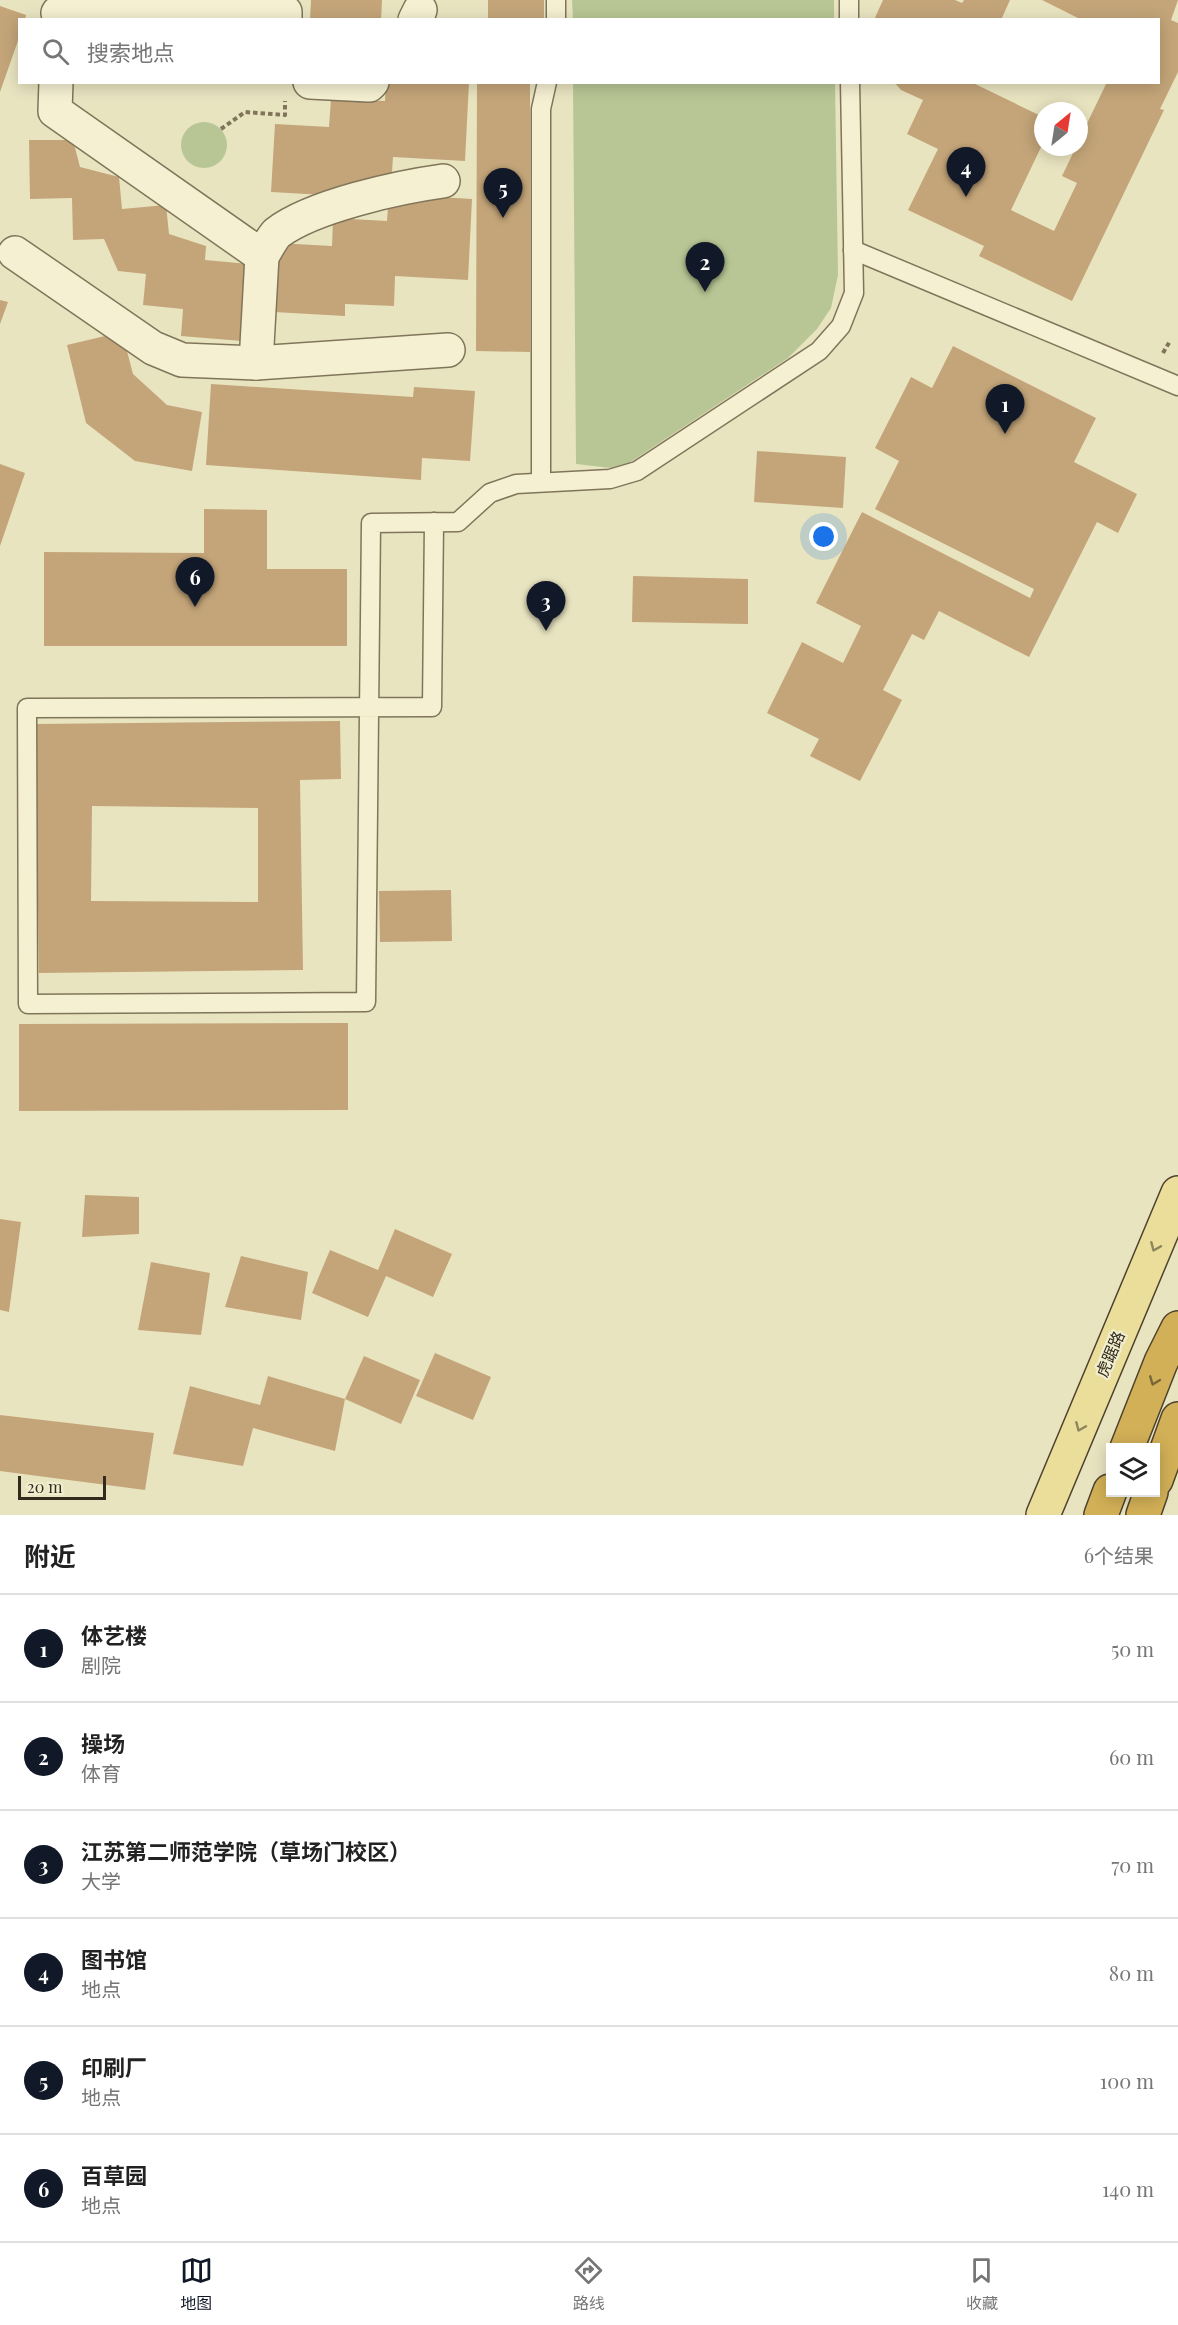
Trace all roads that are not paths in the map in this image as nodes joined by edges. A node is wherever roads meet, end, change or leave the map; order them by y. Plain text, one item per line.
1 (556, 0) edge
2 (849, 0) edge
3 (58, 11) edge
4 (285, 18) edge
5 (556, 18) edge
6 (849, 18) edge
7 (56, 84) edge
8 (370, 84) edge
9 (547, 84) edge
10 (850, 84) edge
11 (298, 88) edge
12 (444, 181) dead end
13 (853, 250) junction
14 (15, 253) dead end
15 (262, 256) junction
16 (447, 350) dead end
17 (256, 363) junction
18 (1178, 386) edge
19 (540, 482) junction
20 (434, 522) junction
21 (369, 707) junction
22 (1178, 1193) edge
23 (1178, 1328) edge
24 (1178, 1419) edge
25 (1129, 1443) edge
26 (1160, 1467) edge
27 (1108, 1497) edge
28 (1149, 1497) edge
29 (1043, 1515) edge
30 (1101, 1515) edge
31 (1143, 1515) edge

1 - 5 lane
2 - 6 lane
3 - 4 street
7 - 15 street
8 - 11 street
9 - 19 lane
10 - 13 lane
12 - 15 street
13 - 18 lane
13 - 19 lane
14 - 17 street
15 - 17 street
16 - 17 street
19 - 20 lane
20 - 21 lane
20 - 21 lane
21 - 21 lane
22 -> 29 main road, 虎踞路
23 -> 25 highway
24 - 26 highway
27 - 30 highway
28 - 31 highway

